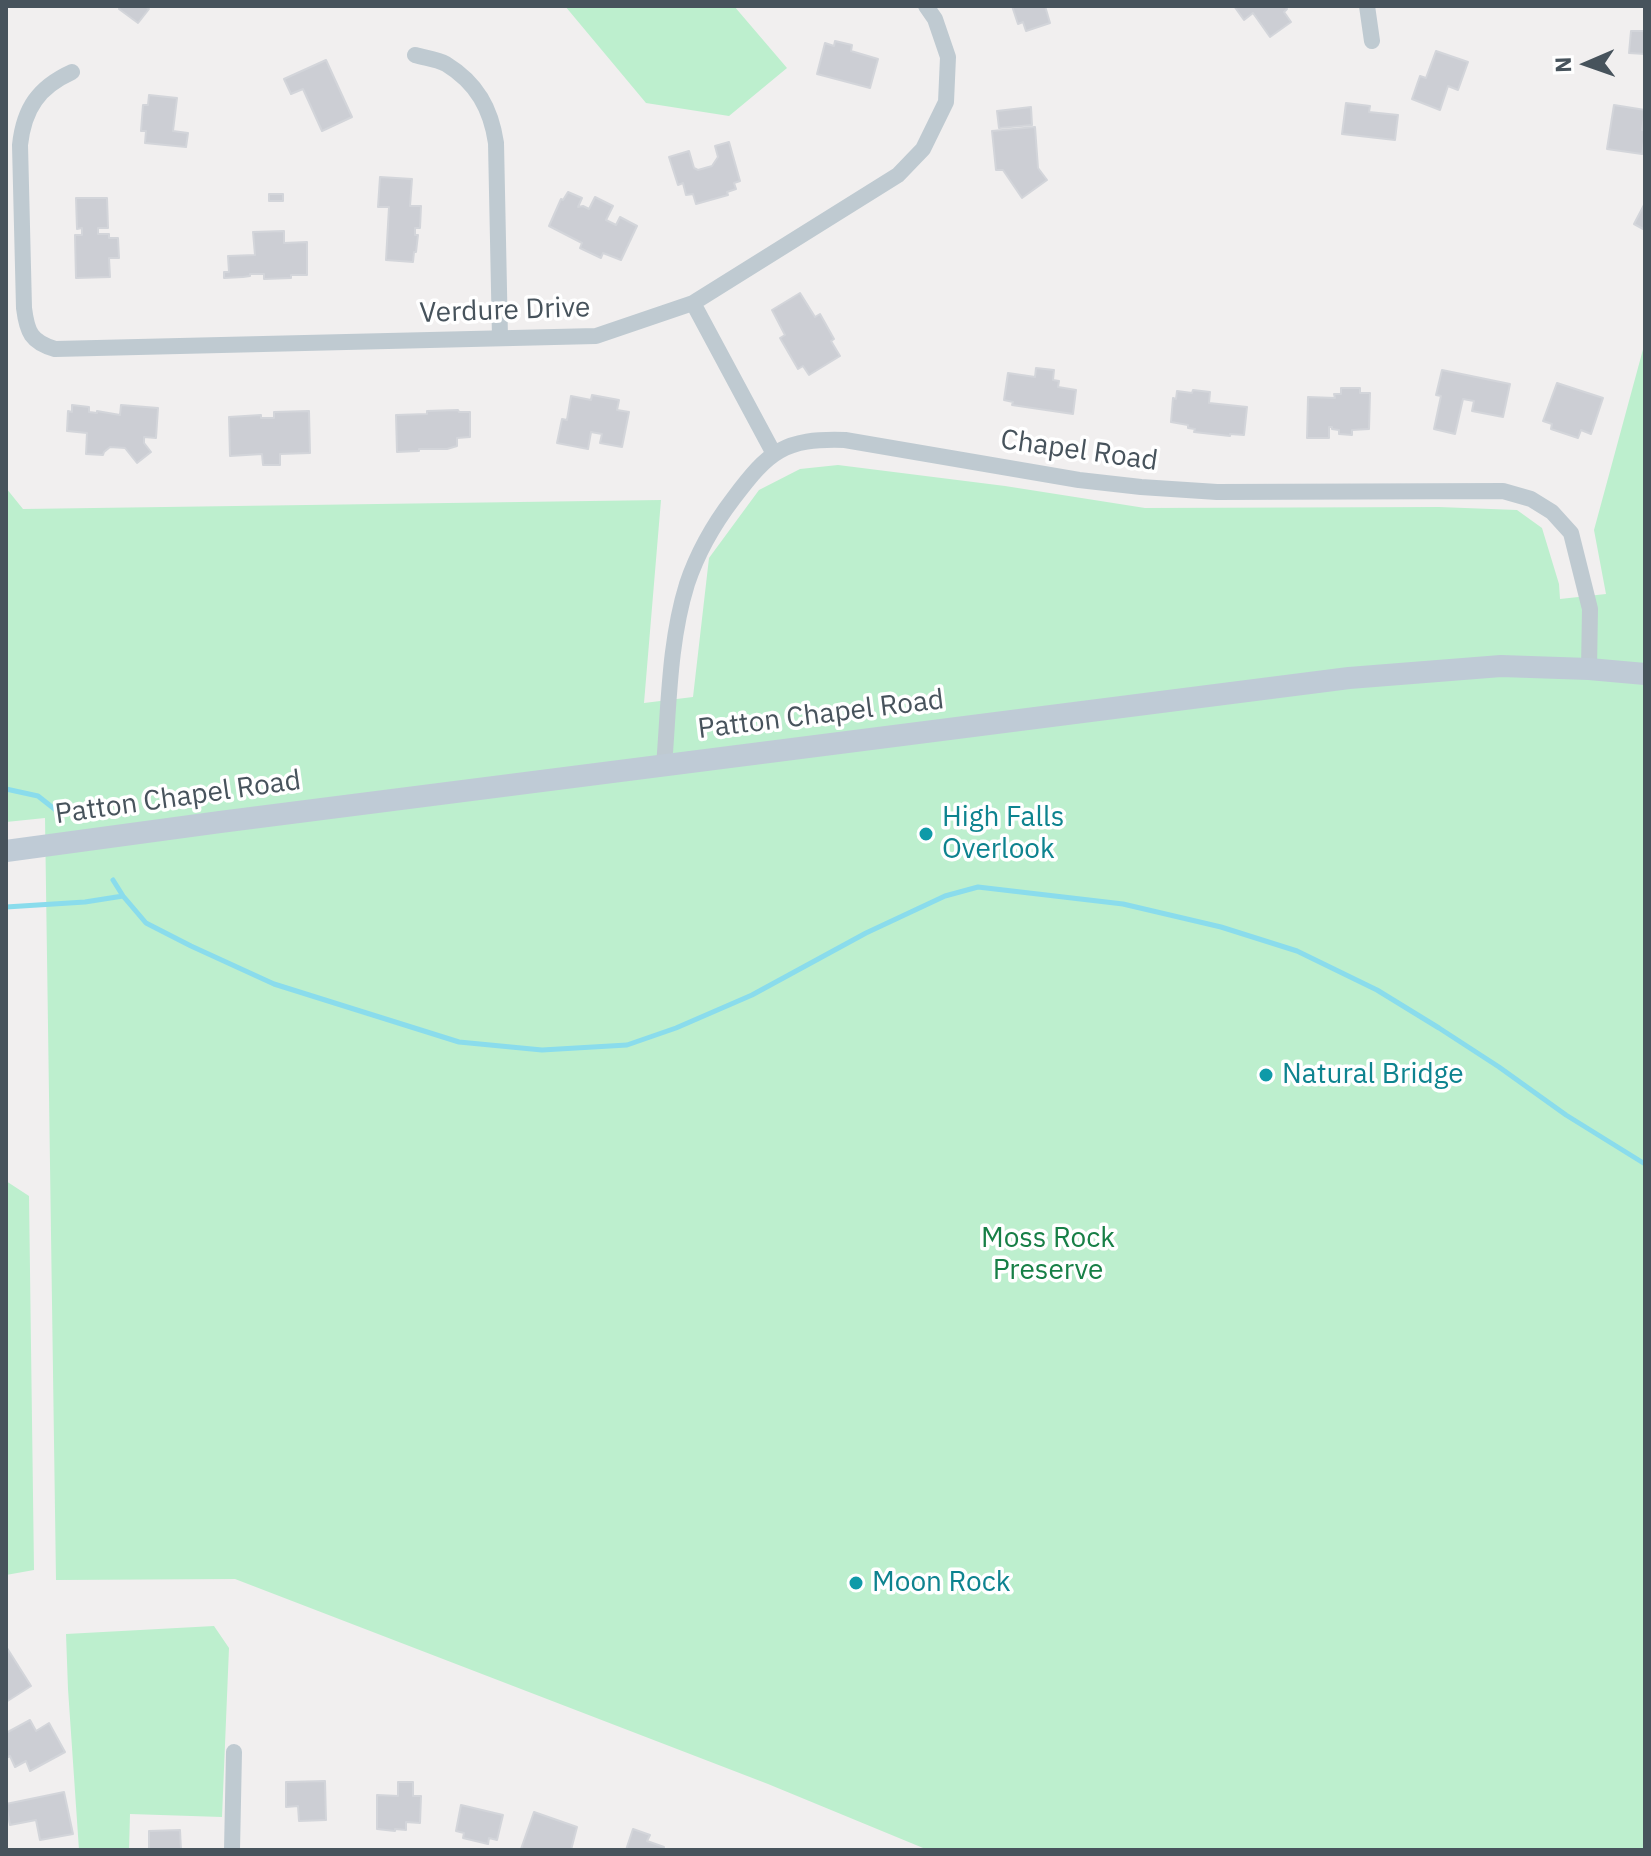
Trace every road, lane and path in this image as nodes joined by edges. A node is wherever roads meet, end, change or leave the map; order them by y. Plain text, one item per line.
1 (926, 6) edge
2 (1367, 6) edge
3 (1372, 41) dead end
4 (415, 55) dead end
5 (72, 72) dead end
6 (693, 303) junction
7 (500, 338) junction
8 (774, 454) junction
9 (1589, 669) junction
10 (1645, 674) edge
11 (664, 766) junction
12 (6, 851) edge
13 (234, 1752) dead end
14 (232, 1850) edge

1 - 6 street, Verdure Drive
2 - 3 street
4 - 7 street
5 - 7 street, Verdure Drive
6 - 7 street, Verdure Drive
6 - 8 street
8 - 9 street, Chapel Road
8 - 11 street, Chapel Road
9 - 10 street, Patton Chapel Road
9 - 11 street, Patton Chapel Road
11 - 12 street, Patton Chapel Road
13 - 14 street

